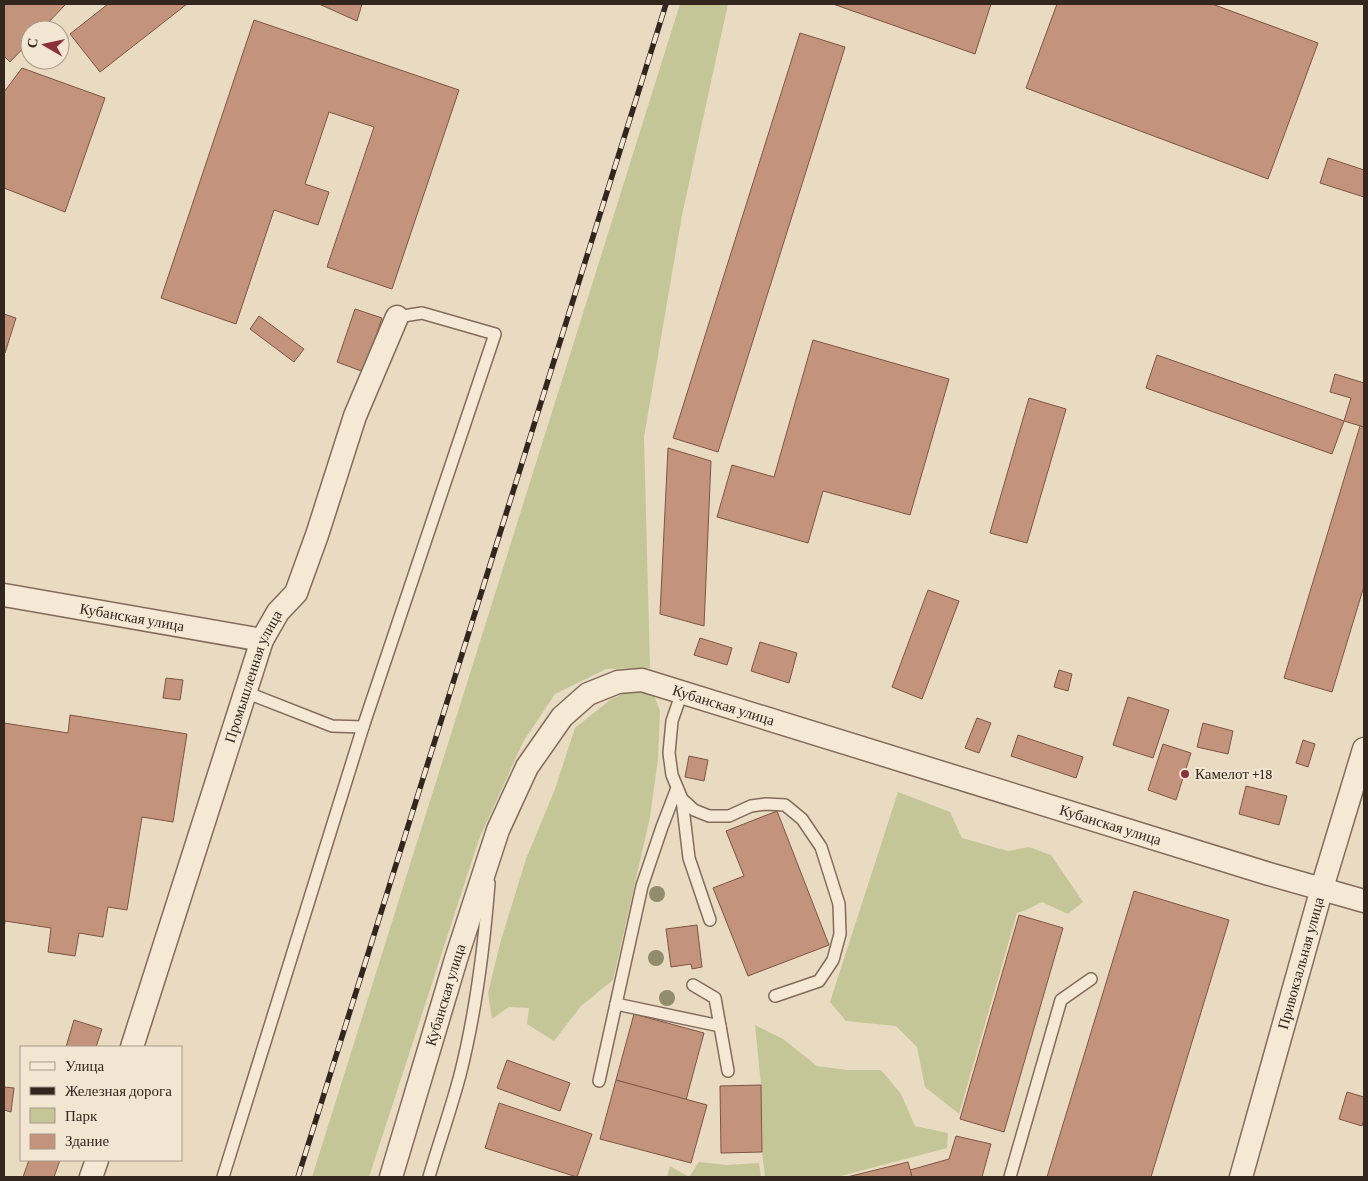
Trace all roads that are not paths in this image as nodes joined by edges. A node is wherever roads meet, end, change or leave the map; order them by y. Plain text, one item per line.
1 (397, 317) joint
2 (4, 595) edge
3 (262, 640) junction
4 (245, 692) junction
5 (682, 692) junction
6 (363, 727) junction
7 (1364, 749) edge
8 (679, 794) junction
9 (492, 849) junction
10 (1322, 888) junction
11 (1364, 901) edge
12 (710, 920) dead end
13 (1091, 979) dead end
14 (693, 985) dead end
15 (774, 996) dead end
16 (616, 1004) junction
17 (720, 1026) junction
18 (132, 1046) edge
19 (728, 1070) dead end
20 (599, 1080) dead end
21 (97, 1161) edge
22 (91, 1177) edge
23 (223, 1177) edge
24 (391, 1177) edge
25 (429, 1177) edge
26 (1010, 1177) edge
27 (1241, 1177) edge

1 - 3 street, Промышленная улица
1 - 6 lane
2 - 3 street, Кубанская улица
3 - 4 street, Промышленная улица
4 - 6 lane
4 - 18 street, Промышленная улица
5 - 8 lane
5 - 9 street, Кубанская улица
5 - 10 street, Кубанская улица
6 - 23 lane
7 - 10 street, Привокзальная улица
8 - 12 lane
8 - 15 lane
8 - 16 lane
9 - 24 street, Кубанская улица
9 - 25 lane
10 - 11 street, Кубанская улица
10 - 27 street, Привокзальная улица
13 - 26 lane
14 - 17 lane
16 - 17 lane
16 - 20 lane
17 - 19 lane
21 - 22 street

